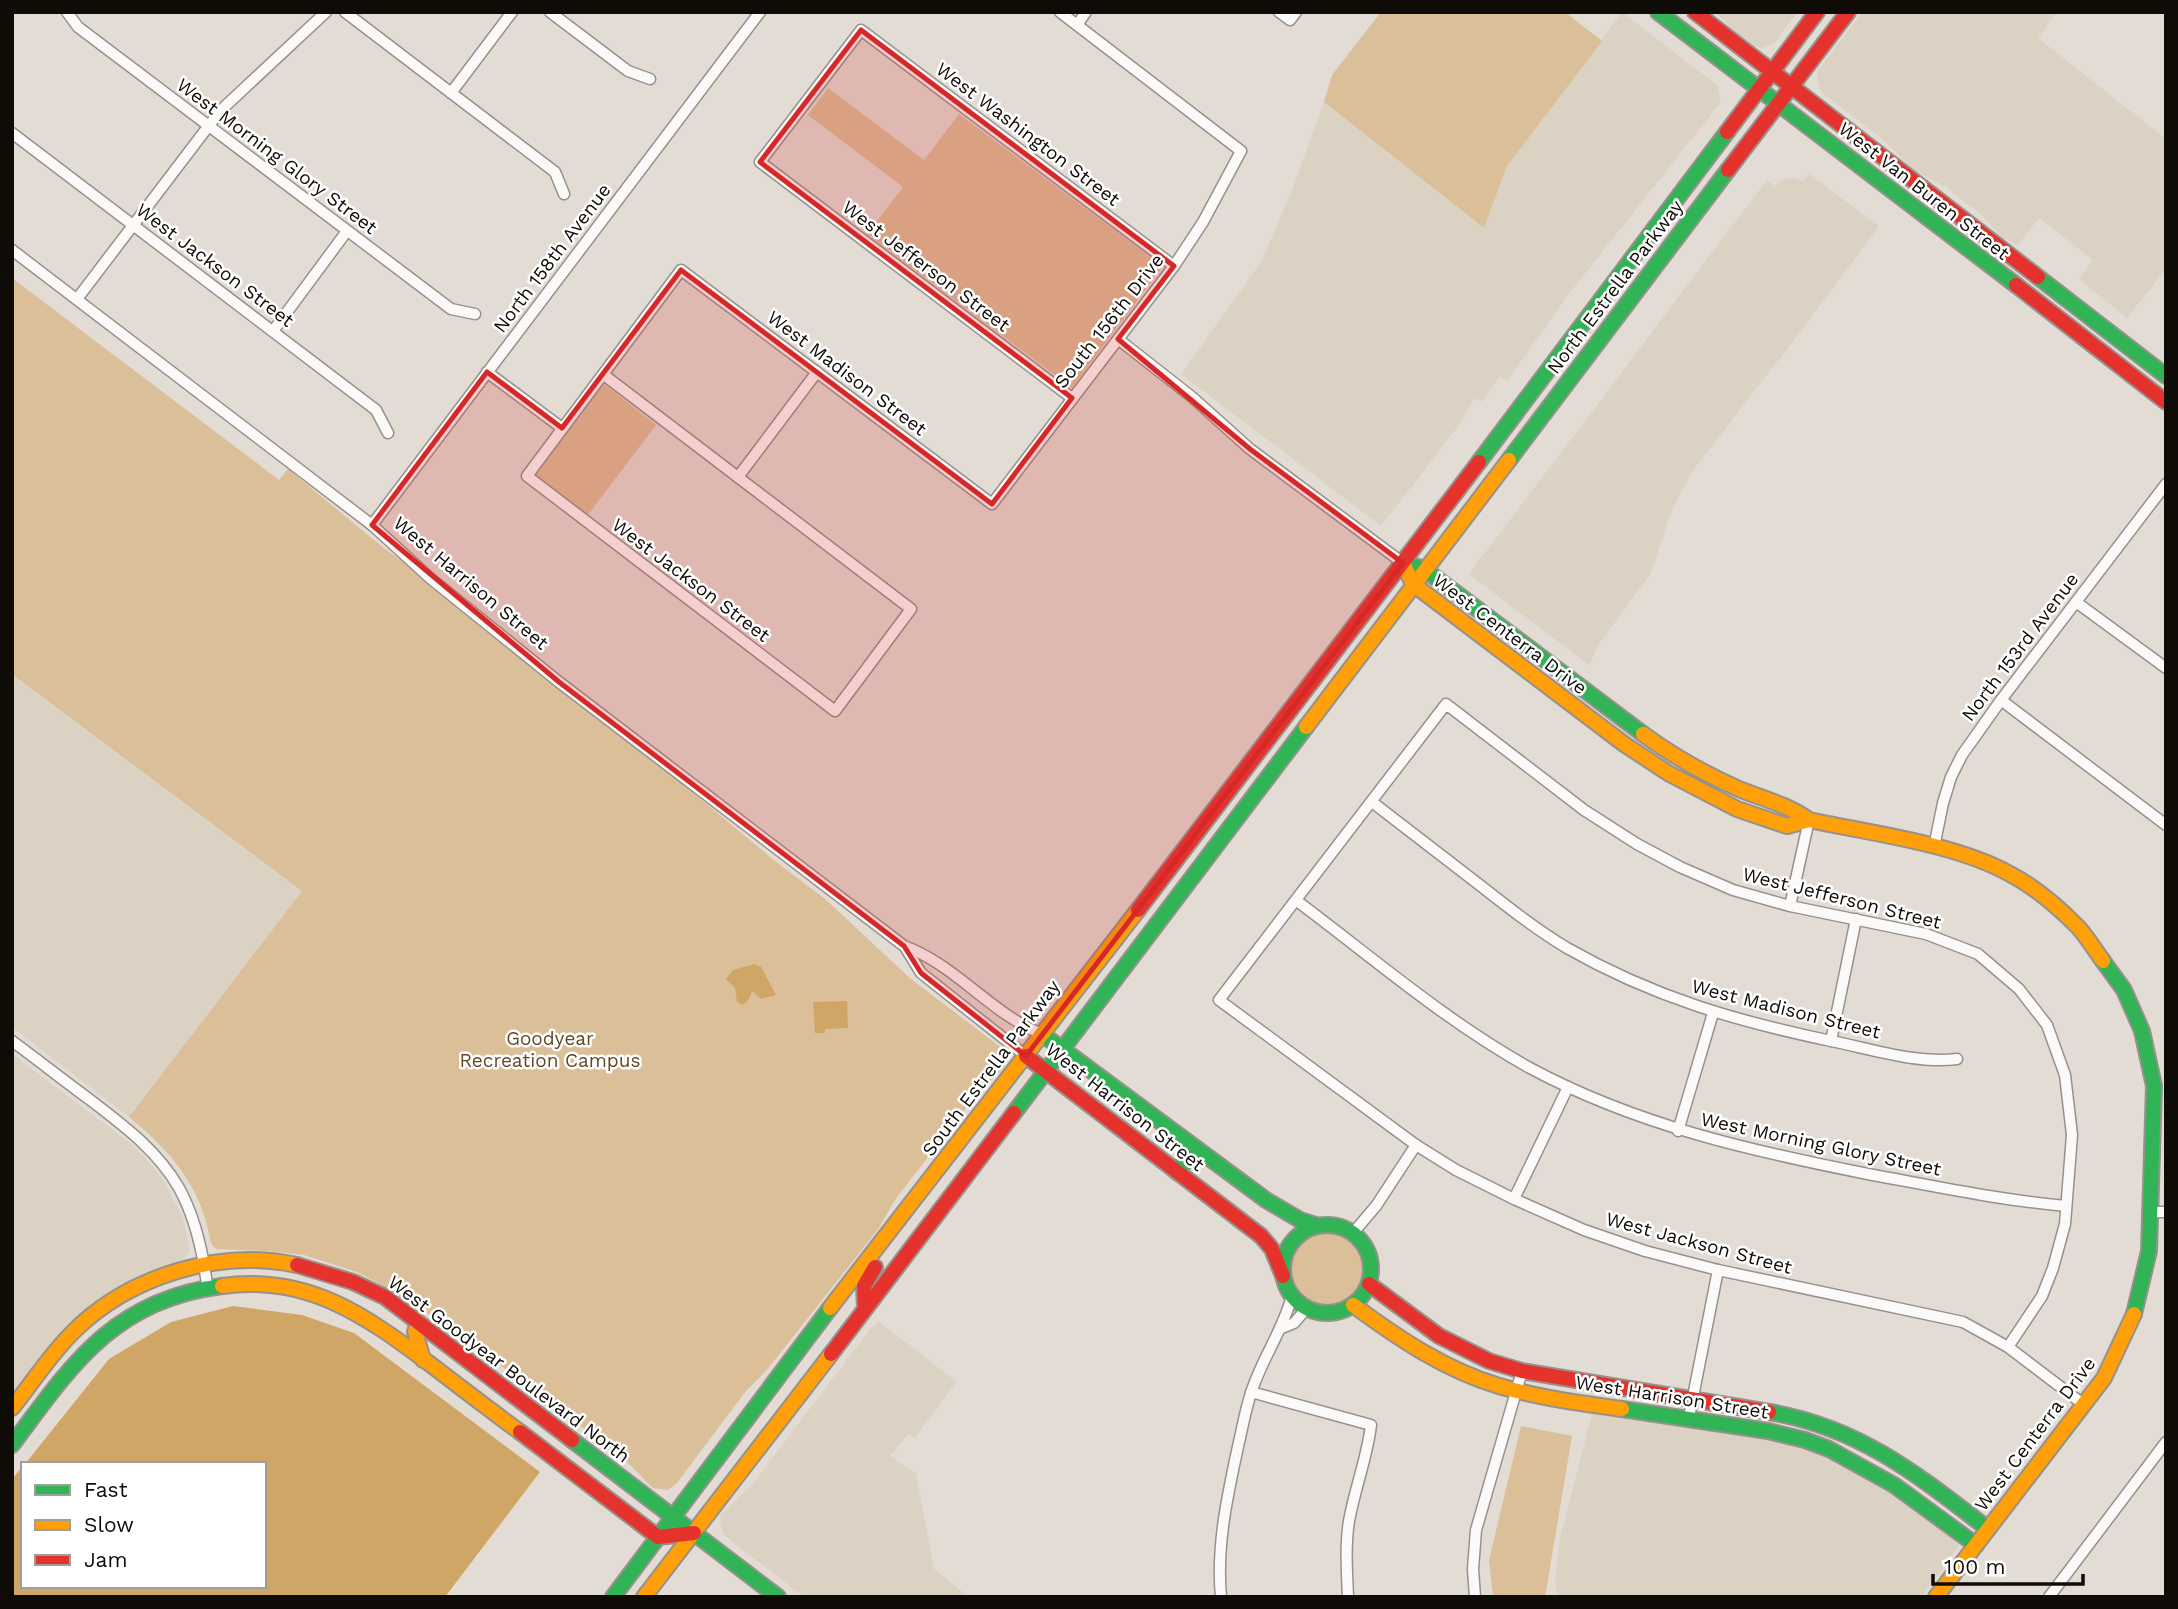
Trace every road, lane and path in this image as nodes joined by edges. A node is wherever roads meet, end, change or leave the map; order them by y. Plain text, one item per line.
1 (68, 12) edge
2 (326, 12) edge
3 (345, 12) edge
4 (512, 12) edge
5 (551, 12) edge
6 (760, 12) edge
7 (1060, 12) edge
8 (1086, 12) edge
9 (1279, 12) edge
10 (1658, 12) edge
11 (1695, 12) edge
12 (1817, 12) edge
13 (1848, 12) edge
14 (1293, 16) edge
15 (1077, 25) junction
16 (1772, 72) junction
17 (650, 79) dead end
18 (1791, 87) junction
19 (1759, 89) junction
20 (451, 93) junction
21 (1779, 104) junction
22 (209, 126) junction
23 (12, 133) edge
24 (760, 162) joint
25 (565, 194) dead end
26 (133, 225) junction
27 (347, 231) junction
28 (12, 250) edge
29 (2010, 255) junction
30 (1174, 266) junction
31 (1997, 272) junction
32 (76, 299) junction
33 (474, 314) dead end
34 (1586, 320) junction
35 (273, 331) junction
36 (1604, 334) junction
37 (1118, 339) junction
38 (487, 372) junction
39 (817, 372) junction
40 (604, 375) junction
41 (2166, 376) edge
42 (1072, 398) junction
43 (2166, 402) edge
44 (562, 428) junction
45 (388, 433) dead end
46 (738, 477) junction
47 (2166, 484) edge
48 (992, 504) joint
49 (372, 524) junction
50 (1403, 563) junction
51 (1424, 569) junction
52 (1413, 584) junction
53 (2076, 602) junction
54 (2166, 668) edge
55 (2001, 700) junction
56 (1692, 766) junction
57 (1683, 782) junction
58 (1372, 802) junction
59 (1809, 820) junction
60 (2166, 824) edge
61 (1934, 847) junction
62 (1297, 901) junction
63 (1790, 906) junction
64 (1856, 919) junction
65 (904, 946) junction
66 (1713, 1013) junction
67 (1042, 1034) junction
68 (12, 1041) edge
69 (1830, 1041) junction
70 (1062, 1048) junction
71 (1026, 1056) junction
72 (1957, 1059) dead end
73 (1046, 1071) junction
74 (1568, 1087) junction
75 (1678, 1130) junction
76 (1416, 1145) junction
77 (1195, 1148) junction
78 (1177, 1172) junction
79 (1514, 1199) junction
80 (2066, 1206) junction
81 (2150, 1212) junction
82 (2166, 1212) edge
83 (1316, 1225) junction
84 (887, 1233) junction
85 (1353, 1233) junction
86 (204, 1263) junction
87 (1718, 1270) junction
88 (1283, 1276) junction
89 (1369, 1284) junction
90 (207, 1285) junction
91 (1292, 1296) junction
92 (1353, 1305) junction
93 (865, 1307) junction
94 (1307, 1308) junction
95 (85, 1321) junction
96 (418, 1322) junction
97 (1282, 1328) junction
98 (2008, 1347) junction
99 (423, 1360) junction
100 (1522, 1371) junction
101 (1516, 1390) junction
102 (1251, 1392) junction
103 (51, 1394) junction
104 (1691, 1399) junction
105 (2083, 1404) junction
106 (12, 1408) edge
107 (1689, 1418) junction
108 (2166, 1441) edge
109 (12, 1445) edge
110 (673, 1517) junction
111 (1988, 1529) junction
112 (694, 1533) junction
113 (658, 1537) junction
114 (1976, 1545) junction
115 (612, 1597) edge
116 (644, 1597) edge
117 (778, 1597) edge
118 (1221, 1597) edge
119 (1348, 1597) edge
120 (1475, 1597) edge
121 (1936, 1597) edge
122 (2049, 1597) edge

1 - 22 street, West Morning Glory Street
2 - 22 street
3 - 20 street
4 - 20 street
5 - 17 street
6 - 38 street, North 158th Avenue
7 - 15 street
8 - 15 street
9 - 14 street
10 - 19 street, West Van Buren Street
11 - 16 street, West Van Buren Street
12 - 16 street, North Estrella Parkway
13 - 18 street, North Estrella Parkway
15 - 30 street, South 156th Drive
16 - 18 street, West Van Buren Street
16 - 19 street, North Estrella Parkway
18 - 21 street, North Estrella Parkway
18 - 29 street, West Van Buren Street
19 - 21 street, West Van Buren Street
19 - 34 street, North Estrella Parkway
20 - 25 street
21 - 31 street, West Van Buren Street
21 - 36 street, North Estrella Parkway
22 - 26 street
22 - 27 street, West Morning Glory Street
23 - 26 street, West Jackson Street
24 - 30 street, West Washington Street
24 - 42 street, West Jefferson Street
26 - 32 street
26 - 35 street, West Jackson Street
27 - 33 street, West Morning Glory Street
27 - 35 street
28 - 32 street, West Harrison Street
29 - 31 street
29 - 41 street, West Van Buren Street
30 - 37 street, South 156th Drive
31 - 43 street, West Van Buren Street
32 - 49 street, West Harrison Street
34 - 36 street
34 - 50 street, North Estrella Parkway
35 - 45 street, West Jackson Street
36 - 51 street, North Estrella Parkway
37 - 42 street, South 156th Drive
37 - 50 street
38 - 44 street
38 - 49 street, North 158th Avenue
39 - 40 street, West Madison Street
39 - 46 street
39 - 48 street, West Madison Street
40 - 44 street
40 - 46 street
42 - 48 street, South 156th Drive
44 - 46 street, West Jackson Street
47 - 53 street, North 153rd Avenue
49 - 65 street, West Harrison Street
50 - 51 street, West Centerra Drive
50 - 52 street, West Centerra Drive
50 - 67 street, South Estrella Parkway
51 - 52 street, North Estrella Parkway
51 - 56 street, West Centerra Drive
52 - 57 street, West Centerra Drive
52 - 70 street
53 - 54 street
53 - 55 street, North 153rd Avenue
55 - 60 street
55 - 61 street, North 153rd Avenue
56 - 57 street
56 - 59 street, West Centerra Drive
57 - 59 street, West Centerra Drive
58 - 62 street
58 - 63 street, West Jefferson Street
58 - 66 street, West Madison Street
59 - 61 street, West Centerra Drive
59 - 63 street
61 - 81 street, West Centerra Drive
62 - 74 street, West Morning Glory Street
62 - 76 street, West Jackson Street
63 - 64 street, West Jefferson Street
64 - 69 street
64 - 80 street, West Jefferson Street
65 - 67 street, West Harrison Street
65 - 71 street, West Harrison Street
66 - 69 street, West Madison Street
66 - 75 street
67 - 70 street, West Harrison Street
67 - 71 street, South Estrella Parkway
68 - 86 street
69 - 72 street, West Madison Street
70 - 73 street
70 - 77 street, West Harrison Street
71 - 73 street, West Harrison Street
71 - 84 street, South Estrella Parkway
73 - 78 street, West Harrison Street
73 - 93 street
74 - 75 street, West Morning Glory Street
74 - 79 street
75 - 80 street, West Morning Glory Street
76 - 79 street, West Jackson Street
76 - 85 street
77 - 78 street
77 - 83 street, West Harrison Street
78 - 88 street, West Harrison Street
79 - 87 street, West Jackson Street
80 - 98 street, West Jefferson Street
81 - 82 street
81 - 105 street, West Centerra Drive
83 - 85 street
83 - 88 street
84 - 93 street
84 - 110 street, South Estrella Parkway
85 - 89 street
86 - 90 street
86 - 95 street, West Goodyear Boulevard North
86 - 96 street, West Goodyear Boulevard North
87 - 98 street, West Jackson Street
87 - 104 street
88 - 91 street
89 - 92 street
89 - 100 street, West Harrison Street
90 - 99 street
90 - 103 street
91 - 94 street
91 - 97 street
92 - 94 street
92 - 101 street, West Harrison Street
93 - 112 street
94 - 97 street
95 - 103 street
95 - 106 street, West Goodyear Boulevard North
96 - 99 street
96 - 110 street, West Goodyear Boulevard North
97 - 102 street
98 - 105 street, West Jackson Street
99 - 113 street
100 - 101 street
100 - 104 street, West Harrison Street
101 - 107 street, West Harrison Street
101 - 120 street
102 - 118 street
102 - 119 street
103 - 109 street
104 - 107 street
104 - 111 street, West Harrison Street
105 - 111 street, West Centerra Drive
107 - 114 street, West Harrison Street
108 - 122 street
110 - 112 street, West Goodyear Boulevard North
110 - 113 street, South Estrella Parkway
111 - 114 street, West Centerra Drive
112 - 113 street
112 - 116 street
112 - 117 street, West Goodyear Boulevard North
113 - 115 street, South Estrella Parkway
114 - 121 street, West Centerra Drive

